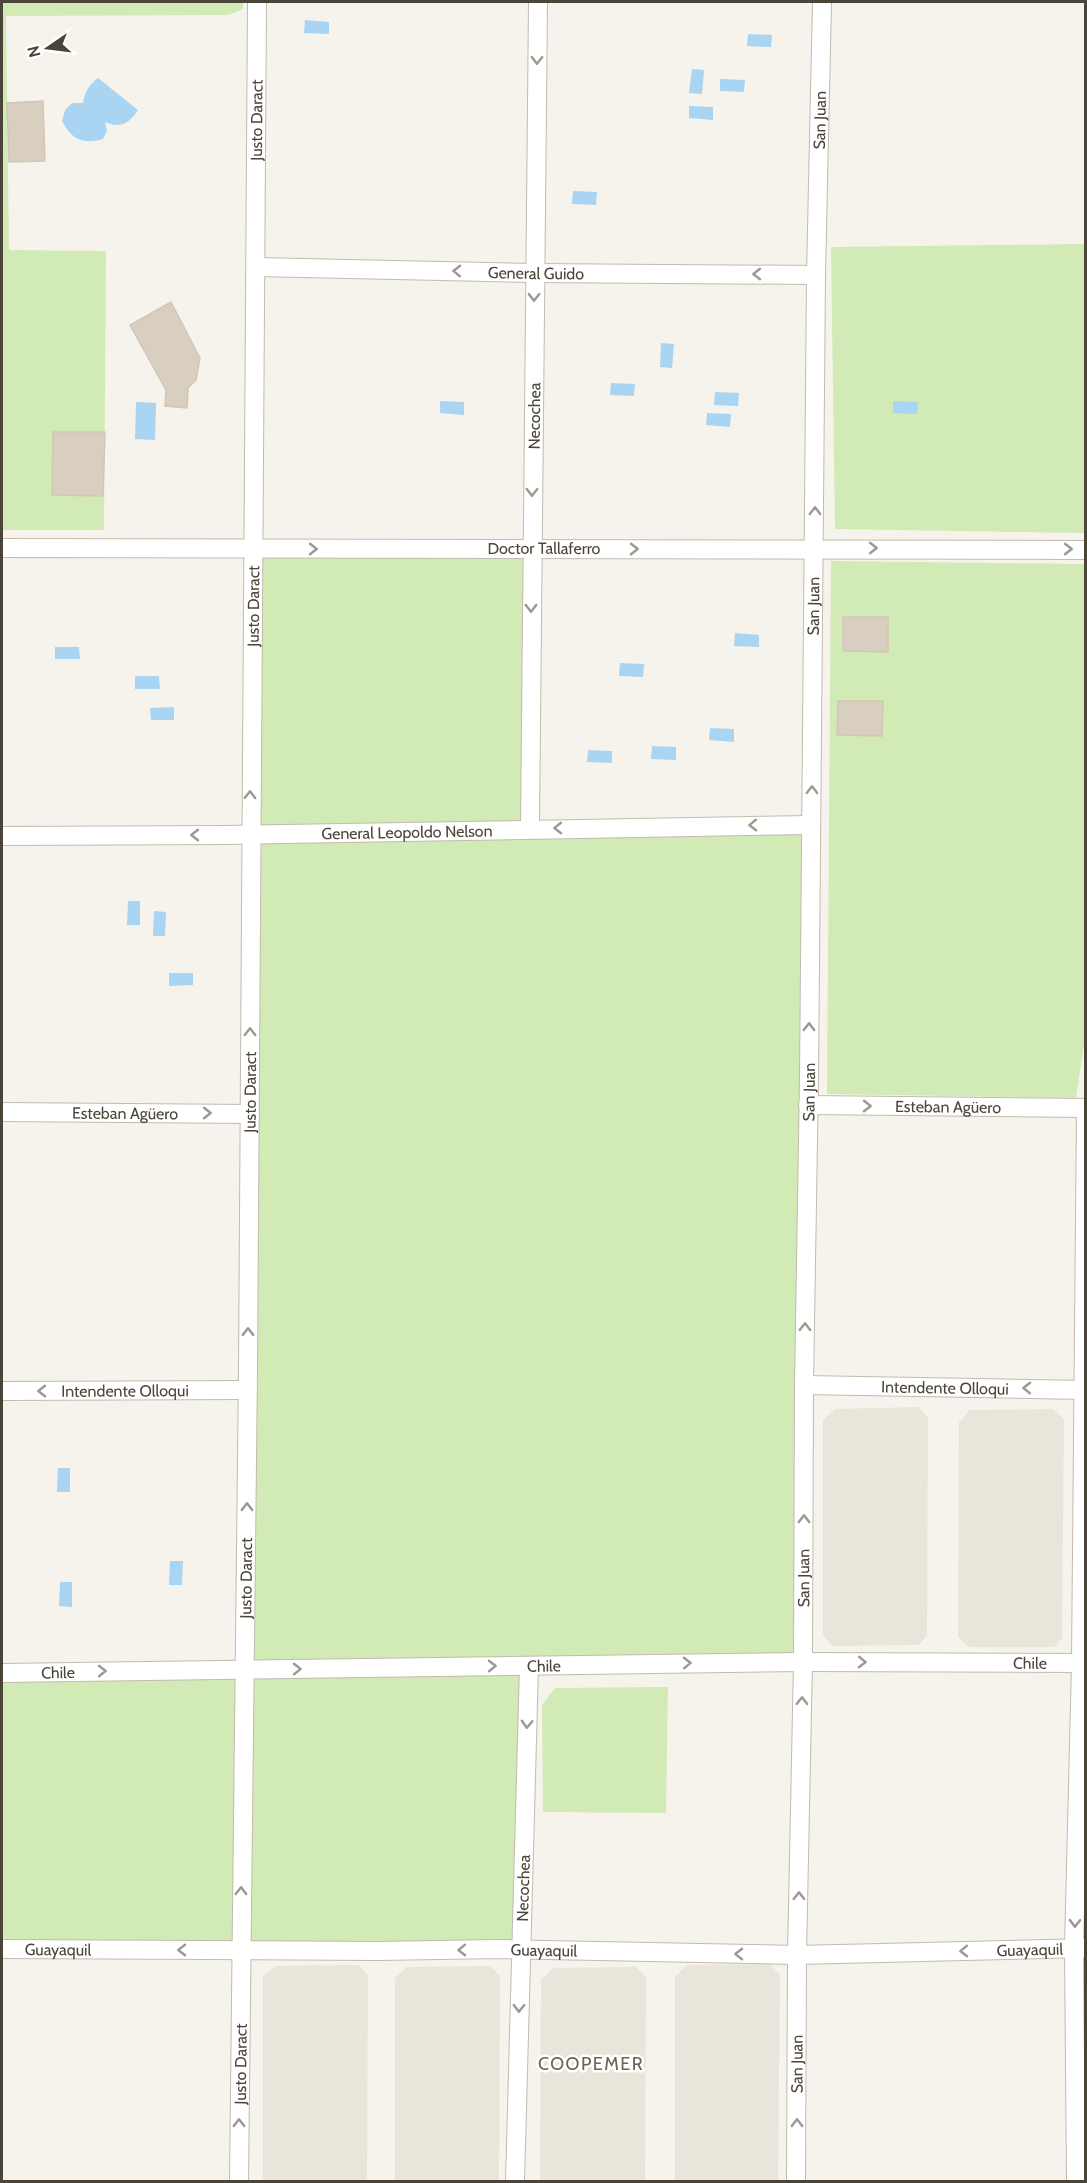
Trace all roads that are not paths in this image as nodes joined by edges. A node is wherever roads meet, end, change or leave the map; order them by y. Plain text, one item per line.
1 (257, 2) edge
2 (538, 2) edge
3 (822, 2) edge
4 (256, 267) junction
5 (534, 273) junction
6 (816, 275) junction
7 (2, 548) edge
8 (814, 548) junction
9 (254, 549) junction
10 (532, 549) junction
11 (1086, 550) edge
12 (811, 825) junction
13 (530, 828) junction
14 (250, 834) junction
15 (2, 836) edge
16 (808, 1105) junction
17 (1086, 1108) edge
18 (2, 1112) edge
19 (250, 1114) junction
20 (804, 1385) junction
21 (248, 1390) junction
22 (1084, 1390) edge
23 (2, 1391) edge
24 (803, 1662) junction
25 (1083, 1663) edge
26 (529, 1666) junction
27 (245, 1669) junction
28 (2, 1672) edge
29 (1080, 1948) edge
30 (2, 1949) edge
31 (521, 1949) junction
32 (240, 1950) junction
33 (797, 1955) junction
34 (239, 2181) edge
35 (515, 2181) edge
36 (796, 2181) edge
37 (1076, 2181) edge

1 - 4 street, Justo Daract
2 -> 5 street, Necochea
3 - 6 street, San Juan
5 -> 4 street, General Guido
4 - 9 street, Justo Daract
6 -> 5 street, General Guido
5 -> 10 street, Necochea
8 -> 6 street, San Juan
7 - 9 street, Doctor Tallaferro
10 -> 8 street, Doctor Tallaferro
8 -> 11 street, Doctor Tallaferro
12 -> 8 street, San Juan
9 -> 10 street, Doctor Tallaferro
14 -> 9 street, Justo Daract
10 -> 13 street, Necochea
12 -> 13 street, General Leopoldo Nelson
16 -> 12 street, San Juan
13 - 14 street, General Leopoldo Nelson
14 -> 15 street, General Leopoldo Nelson
19 -> 14 street, Justo Daract
16 -> 17 street, Esteban Agüero
20 -> 16 street, San Juan
17 - 22 street
18 -> 19 street, Esteban Agüero
21 -> 19 street, Justo Daract
22 -> 20 street, Intendente Olloqui
24 -> 20 street, San Juan
21 -> 23 street, Intendente Olloqui
27 -> 21 street, Justo Daract
22 - 25 street
24 -> 25 street, Chile
26 -> 24 street, Chile
33 -> 24 street, San Juan
25 -> 29 street
27 -> 26 street, Chile
26 -> 31 street, Necochea
28 -> 27 street, Chile
32 -> 27 street, Justo Daract
29 -> 33 street, Guayaquil
29 - 37 street
32 -> 30 street, Guayaquil
31 -> 32 street, Guayaquil
33 -> 31 street, Guayaquil
31 -> 35 street, Necochea
34 -> 32 street, Justo Daract
36 -> 33 street, San Juan

